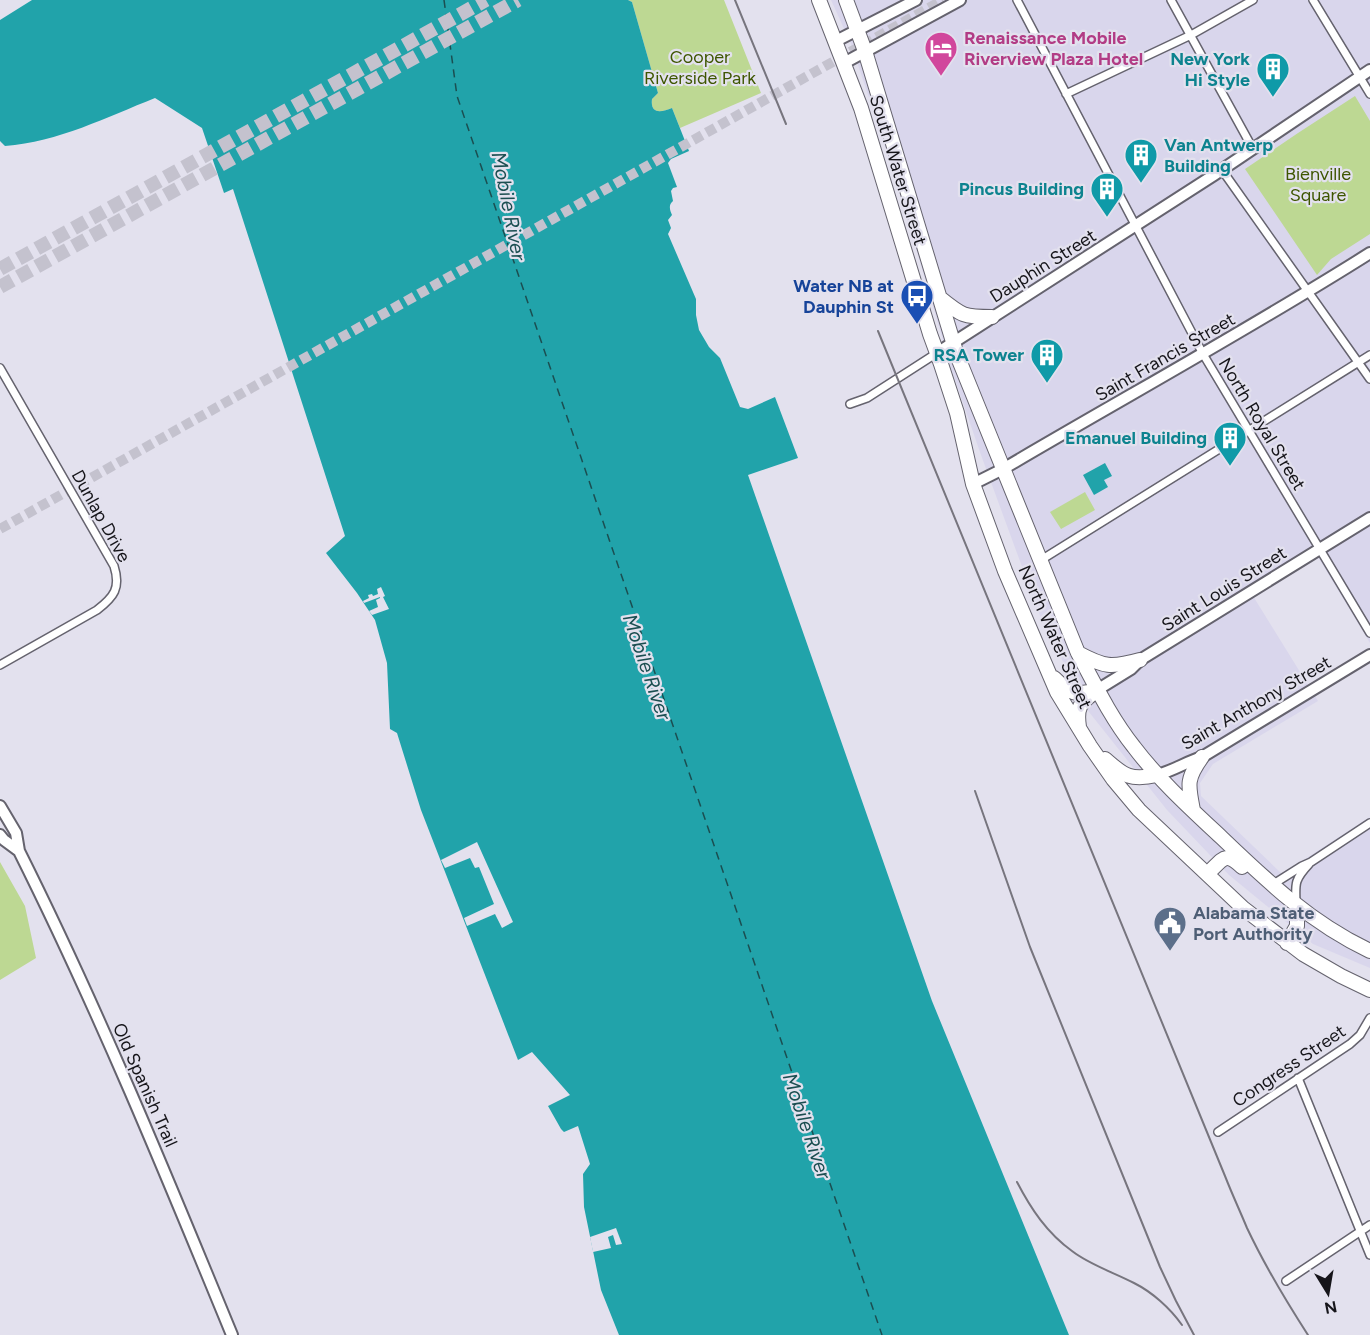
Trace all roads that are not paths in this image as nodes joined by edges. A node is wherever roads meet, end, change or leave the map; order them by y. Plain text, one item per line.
1 (819, 0) edge
2 (846, 0) edge
3 (916, 0) edge
4 (960, 0) edge
5 (1017, 0) edge
6 (1171, 0) edge
7 (1253, 0) edge
8 (1313, 0) edge
9 (858, 29) junction
10 (1191, 35) junction
11 (836, 41) junction
12 (865, 51) junction
13 (844, 63) junction
14 (1370, 70) edge
15 (1360, 77) junction
16 (1066, 94) junction
17 (1370, 94) edge
18 (1253, 149) junction
19 (1222, 170) junction
20 (1136, 226) junction
21 (1370, 253) edge
22 (1307, 292) junction
23 (939, 297) junction
24 (992, 317) junction
25 (953, 342) junction
26 (937, 353) junction
27 (1203, 354) junction
28 (1370, 355) edge
29 (1358, 362) junction
30 (0, 369) edge
31 (1370, 379) edge
32 (850, 404) dead end
33 (1248, 431) junction
34 (1003, 469) junction
35 (973, 484) junction
36 (1370, 518) edge
37 (1320, 549) junction
38 (1041, 560) junction
39 (1370, 633) edge
40 (1078, 653) junction
41 (1370, 655) edge
42 (1140, 660) junction
43 (0, 665) edge
44 (1047, 671) junction
45 (1097, 690) junction
46 (1080, 732) junction
47 (1090, 746) junction
48 (1202, 757) junction
49 (1157, 775) junction
50 (0, 806) edge
51 (1193, 810) junction
52 (1370, 823) edge
53 (0, 835) edge
54 (20, 851) junction
55 (1311, 862) junction
56 (1207, 874) junction
57 (1272, 885) junction
58 (1297, 906) junction
59 (1287, 943) junction
60 (1356, 944) junction
61 (1370, 951) edge
62 (1370, 958) edge
63 (1370, 990) edge
64 (1370, 1018) edge
65 (1298, 1078) junction
66 (1218, 1132) dead end
67 (1370, 1225) edge
68 (1360, 1231) junction
69 (1370, 1255) edge
70 (1286, 1281) dead end
71 (232, 1335) edge

1 - 11 highway, South Water Street
2 - 9 highway, South Water Street
3 - 9 street
4 - 12 street
5 - 16 street, North Royal Street
6 - 10 street
7 - 10 street
8 - 15 street
9 - 11 street
9 - 12 highway, South Water Street
10 - 16 street
10 - 18 street
11 - 13 highway, South Water Street
12 - 13 street
12 - 23 highway, South Water Street
13 - 26 highway, South Water Street
14 - 15 street, Dauphin Street
15 - 17 street
15 - 18 street, Dauphin Street
16 - 20 street, North Royal Street
18 - 19 street, Dauphin Street
19 - 20 street, Dauphin Street
19 - 22 street
20 - 24 street, Dauphin Street
20 - 27 street, North Royal Street
21 - 22 street, Saint Francis Street
22 - 27 street, Saint Francis Street
22 - 29 street
23 - 24 highway
23 - 25 highway, South Water Street
24 - 25 street, Dauphin Street
25 - 26 street, Dauphin Street
25 - 34 highway, North Water Street
26 - 32 street, Dauphin Street
26 - 35 highway, North Water Street
27 - 33 street, North Royal Street
27 - 34 street, Saint Francis Street
28 - 29 street
29 - 31 street
29 - 33 street
30 - 43 street, Dunlap Drive
33 - 37 street, North Royal Street
33 - 38 street
34 - 35 street, Saint Francis Street
34 - 38 highway, North Water Street
35 - 44 highway, North Water Street
36 - 37 street, Saint Louis Street
37 - 39 street, North Royal Street
37 - 42 street, Saint Louis Street
38 - 40 highway, North Water Street
40 - 42 highway
40 - 45 highway, North Water Street
41 - 48 street, Saint Anthony Street
42 - 45 street, Saint Louis Street
44 - 45 highway
44 - 46 highway, North Water Street
45 - 46 highway
45 - 49 highway, North Water Street
46 - 47 highway, North Water Street
47 - 49 highway
47 - 56 highway, North Water Street
48 - 49 street, Saint Anthony Street
48 - 51 highway
49 - 51 highway, North Water Street
50 - 54 street, Old Spanish Trail
51 - 57 highway, North Water Street
52 - 55 street
53 - 54 street, Old Spanish Trail
54 - 71 street, Old Spanish Trail
55 - 57 street
55 - 58 street
56 - 57 highway
56 - 59 highway, North Water Street
57 - 58 highway, North Water Street
58 - 59 highway
58 - 60 highway, North Water Street
59 - 63 highway, North Water Street
60 - 61 highway, North Water Street
60 - 62 street
64 - 65 street, Congress Street
65 - 66 street, Congress Street
65 - 68 street
67 - 68 street
68 - 69 street
68 - 70 street

